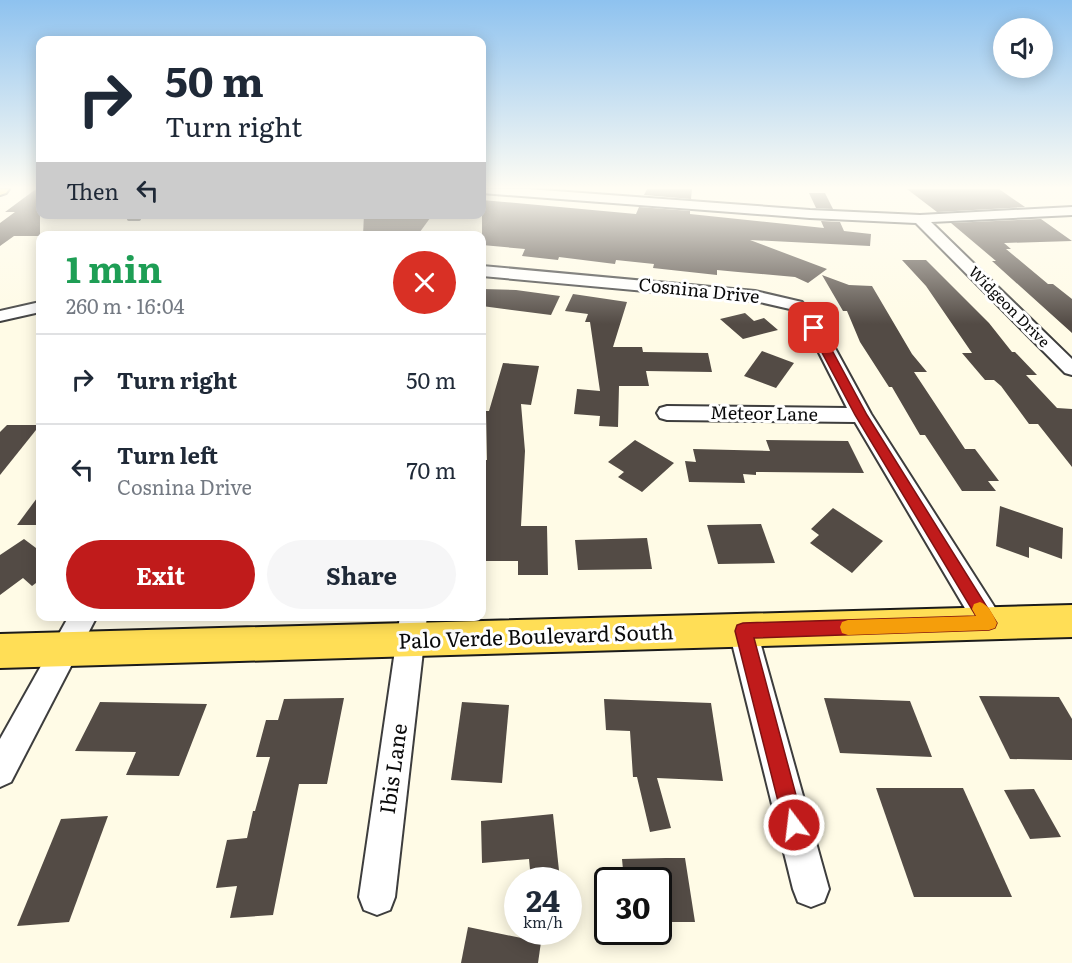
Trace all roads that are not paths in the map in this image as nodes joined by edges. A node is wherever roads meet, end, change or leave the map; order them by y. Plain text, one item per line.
1 (935, 234) edge
2 (486, 271) edge
3 (36, 308) edge
4 (0, 316) edge
5 (1072, 369) edge
6 (667, 413) dead end
7 (861, 415) junction
8 (81, 621) edge
9 (1072, 621) edge
10 (989, 623) junction
11 (412, 629) edge
12 (743, 631) junction
13 (66, 649) junction
14 (0, 651) edge
15 (0, 771) edge
16 (811, 889) dead end
17 (377, 897) dead end

1 - 5 street, Widgeon Drive
2 - 7 street, Cosnina Drive
3 - 4 street
6 - 7 street, Meteor Lane
7 - 10 street, Cosnina Drive
8 - 13 street
9 - 10 main road, Palo Verde Boulevard South
10 - 12 main road, Palo Verde Boulevard South
11 - 12 main road, Palo Verde Boulevard South
11 - 13 main road, Palo Verde Boulevard South
11 - 17 street, Ibis Lane
12 - 16 street
13 - 14 main road, Palo Verde Boulevard South
13 - 15 street

